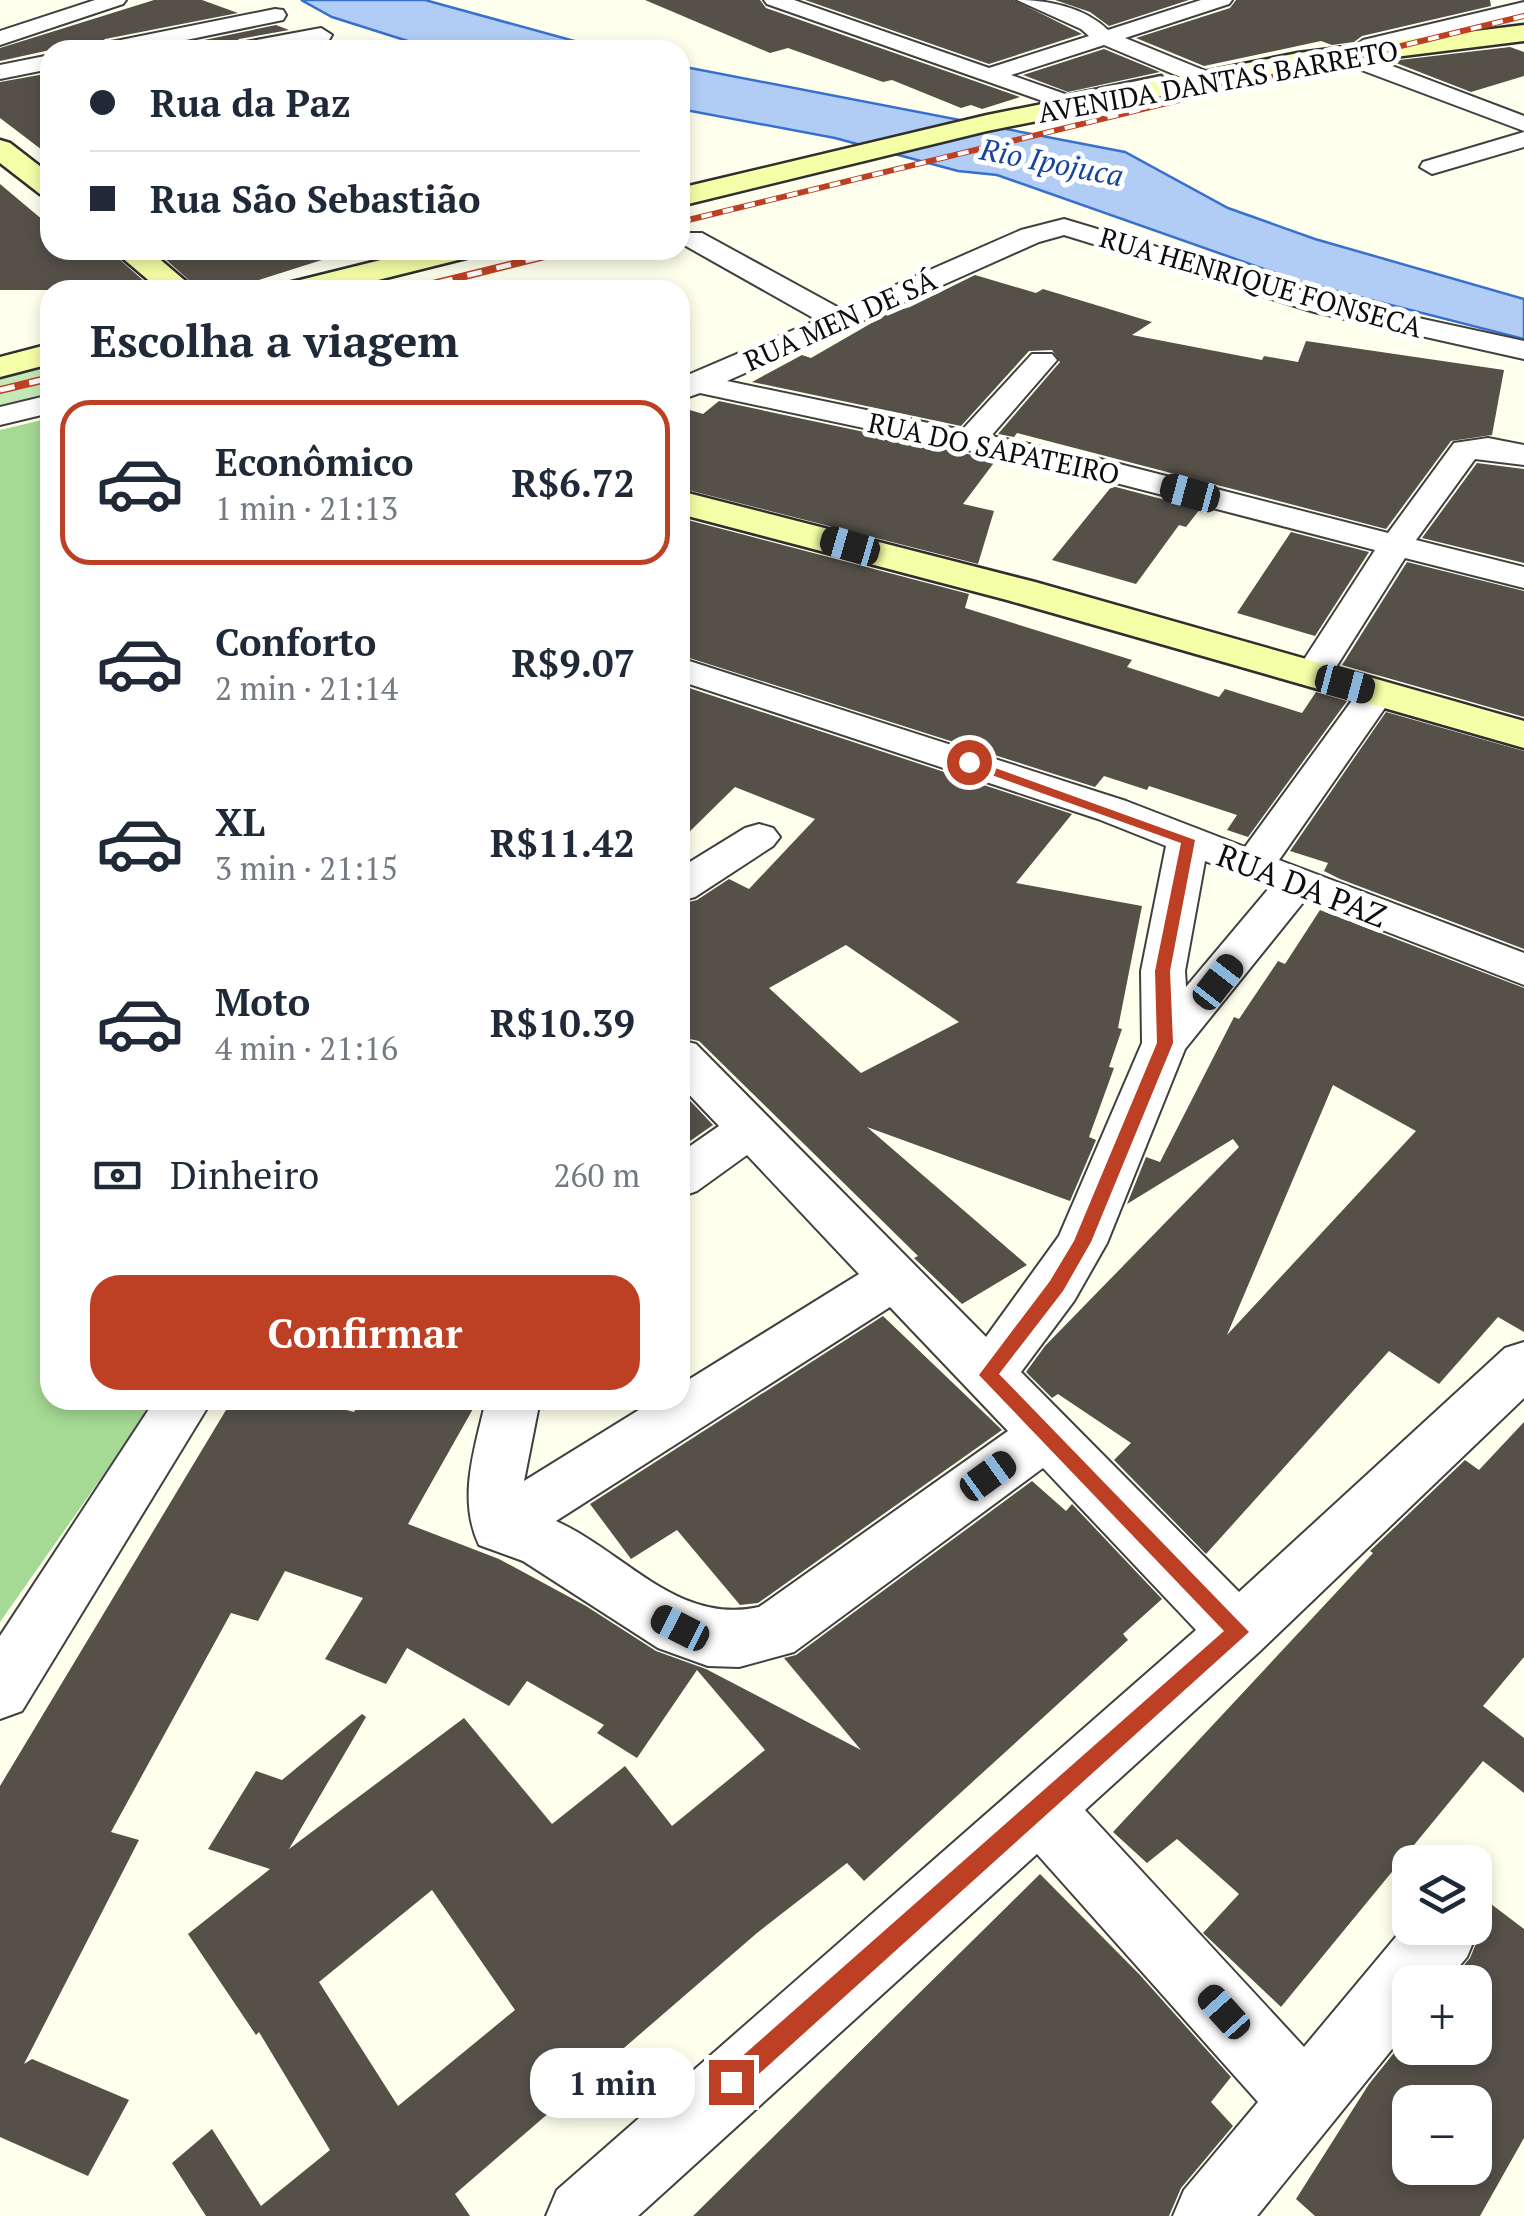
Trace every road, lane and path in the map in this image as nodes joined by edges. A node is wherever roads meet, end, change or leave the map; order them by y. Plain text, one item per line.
1 (116, 0) edge
2 (774, 0) edge
3 (1027, 0) edge
4 (1222, 0) edge
5 (1424, 5) dead end
6 (1524, 8) edge
7 (275, 15) dead end
8 (1470, 21) junction
9 (1524, 33) edge
10 (321, 35) dead end
11 (1104, 37) junction
12 (0, 38) edge
13 (154, 40) edge
14 (294, 40) edge
15 (1350, 53) junction
16 (40, 64) edge
17 (0, 72) edge
18 (988, 75) junction
19 (1162, 80) dead end
20 (1210, 80) junction
21 (40, 88) edge
22 (0, 96) edge
23 (1057, 99) joint
24 (1524, 124) edge
25 (1524, 139) edge
26 (0, 149) edge
27 (1432, 167) dead end
28 (40, 180) edge
29 (690, 194) edge
30 (693, 238) dead end
31 (1001, 249) joint
32 (142, 260) edge
33 (418, 260) edge
34 (167, 280) edge
35 (339, 280) edge
36 (839, 320) junction
37 (1524, 350) edge
38 (40, 357) edge
39 (1042, 360) dead end
40 (0, 367) edge
41 (690, 386) edge
42 (690, 388) edge
43 (40, 406) edge
44 (0, 416) edge
45 (970, 442) junction
46 (1512, 452) edge
47 (690, 505) edge
48 (1396, 546) junction
49 (1524, 578) edge
50 (690, 672) edge
51 (1313, 675) junction
52 (1376, 692) junction
53 (1524, 735) edge
54 (759, 838) dead end
55 (1188, 840) junction
56 (1253, 866) junction
57 (690, 882) edge
58 (1296, 883) junction
59 (1524, 970) edge
60 (1165, 1043) junction
61 (690, 1066) edge
62 (750, 1128) junction
63 (690, 1171) edge
64 (894, 1278) junction
65 (1524, 1364) edge
66 (988, 1375) junction
67 (690, 1407) edge
68 (179, 1410) edge
69 (511, 1410) edge
70 (685, 1410) edge
71 (1046, 1434) junction
72 (499, 1527) junction
73 (1238, 1632) junction
74 (0, 1690) edge
75 (1040, 1809) junction
76 (1432, 1945) edge
77 (1303, 2098) junction
78 (583, 2216) edge
79 (1210, 2216) edge

1 - 12 street
2 - 18 street
3 - 11 street
4 - 11 street
5 - 8 street
6 - 8 street
7 - 13 street
8 - 15 street
9 - 15 main road, AVENIDA DANTAS BARRETO
10 - 14 street
11 - 18 street
11 - 20 street
15 - 20 main road, AVENIDA DANTAS BARRETO
15 - 24 street
16 - 17 street
18 - 23 street
19 - 23 lane
20 - 29 main road, AVENIDA DANTAS BARRETO
21 - 22 street
25 - 27 street
26 - 28 main road
30 - 36 street
31 - 36 street, RUA MEN DE SÁ
31 - 37 street, RUA HENRIQUE FONSECA
32 - 34 main road
33 - 35 main road
36 - 41 street, RUA MEN DE SÁ
38 - 40 main road
39 - 45 street
42 - 45 street, RUA DO SAPATEIRO
43 - 44 street
45 - 48 street, RUA DO SAPATEIRO
46 - 48 street
47 - 51 main road
48 - 49 street, RUA DO SAPATEIRO
48 - 51 street
50 - 55 street, RUA DA PAZ
51 - 52 main road
52 - 53 main road
52 - 56 street
54 - 57 street
55 - 56 street, RUA DA PAZ
55 - 60 street
56 - 58 street, RUA DA PAZ
58 - 59 street, RUA DA PAZ
58 - 60 street
60 - 66 street
61 - 62 street
62 - 63 street
62 - 64 street
64 - 66 street
64 - 67 street
65 - 73 street
66 - 71 street
68 - 74 street
69 - 72 street
70 - 72 street
71 - 72 street
71 - 73 street
73 - 75 street
75 - 77 street
75 - 78 street
76 - 77 street
77 - 79 street

